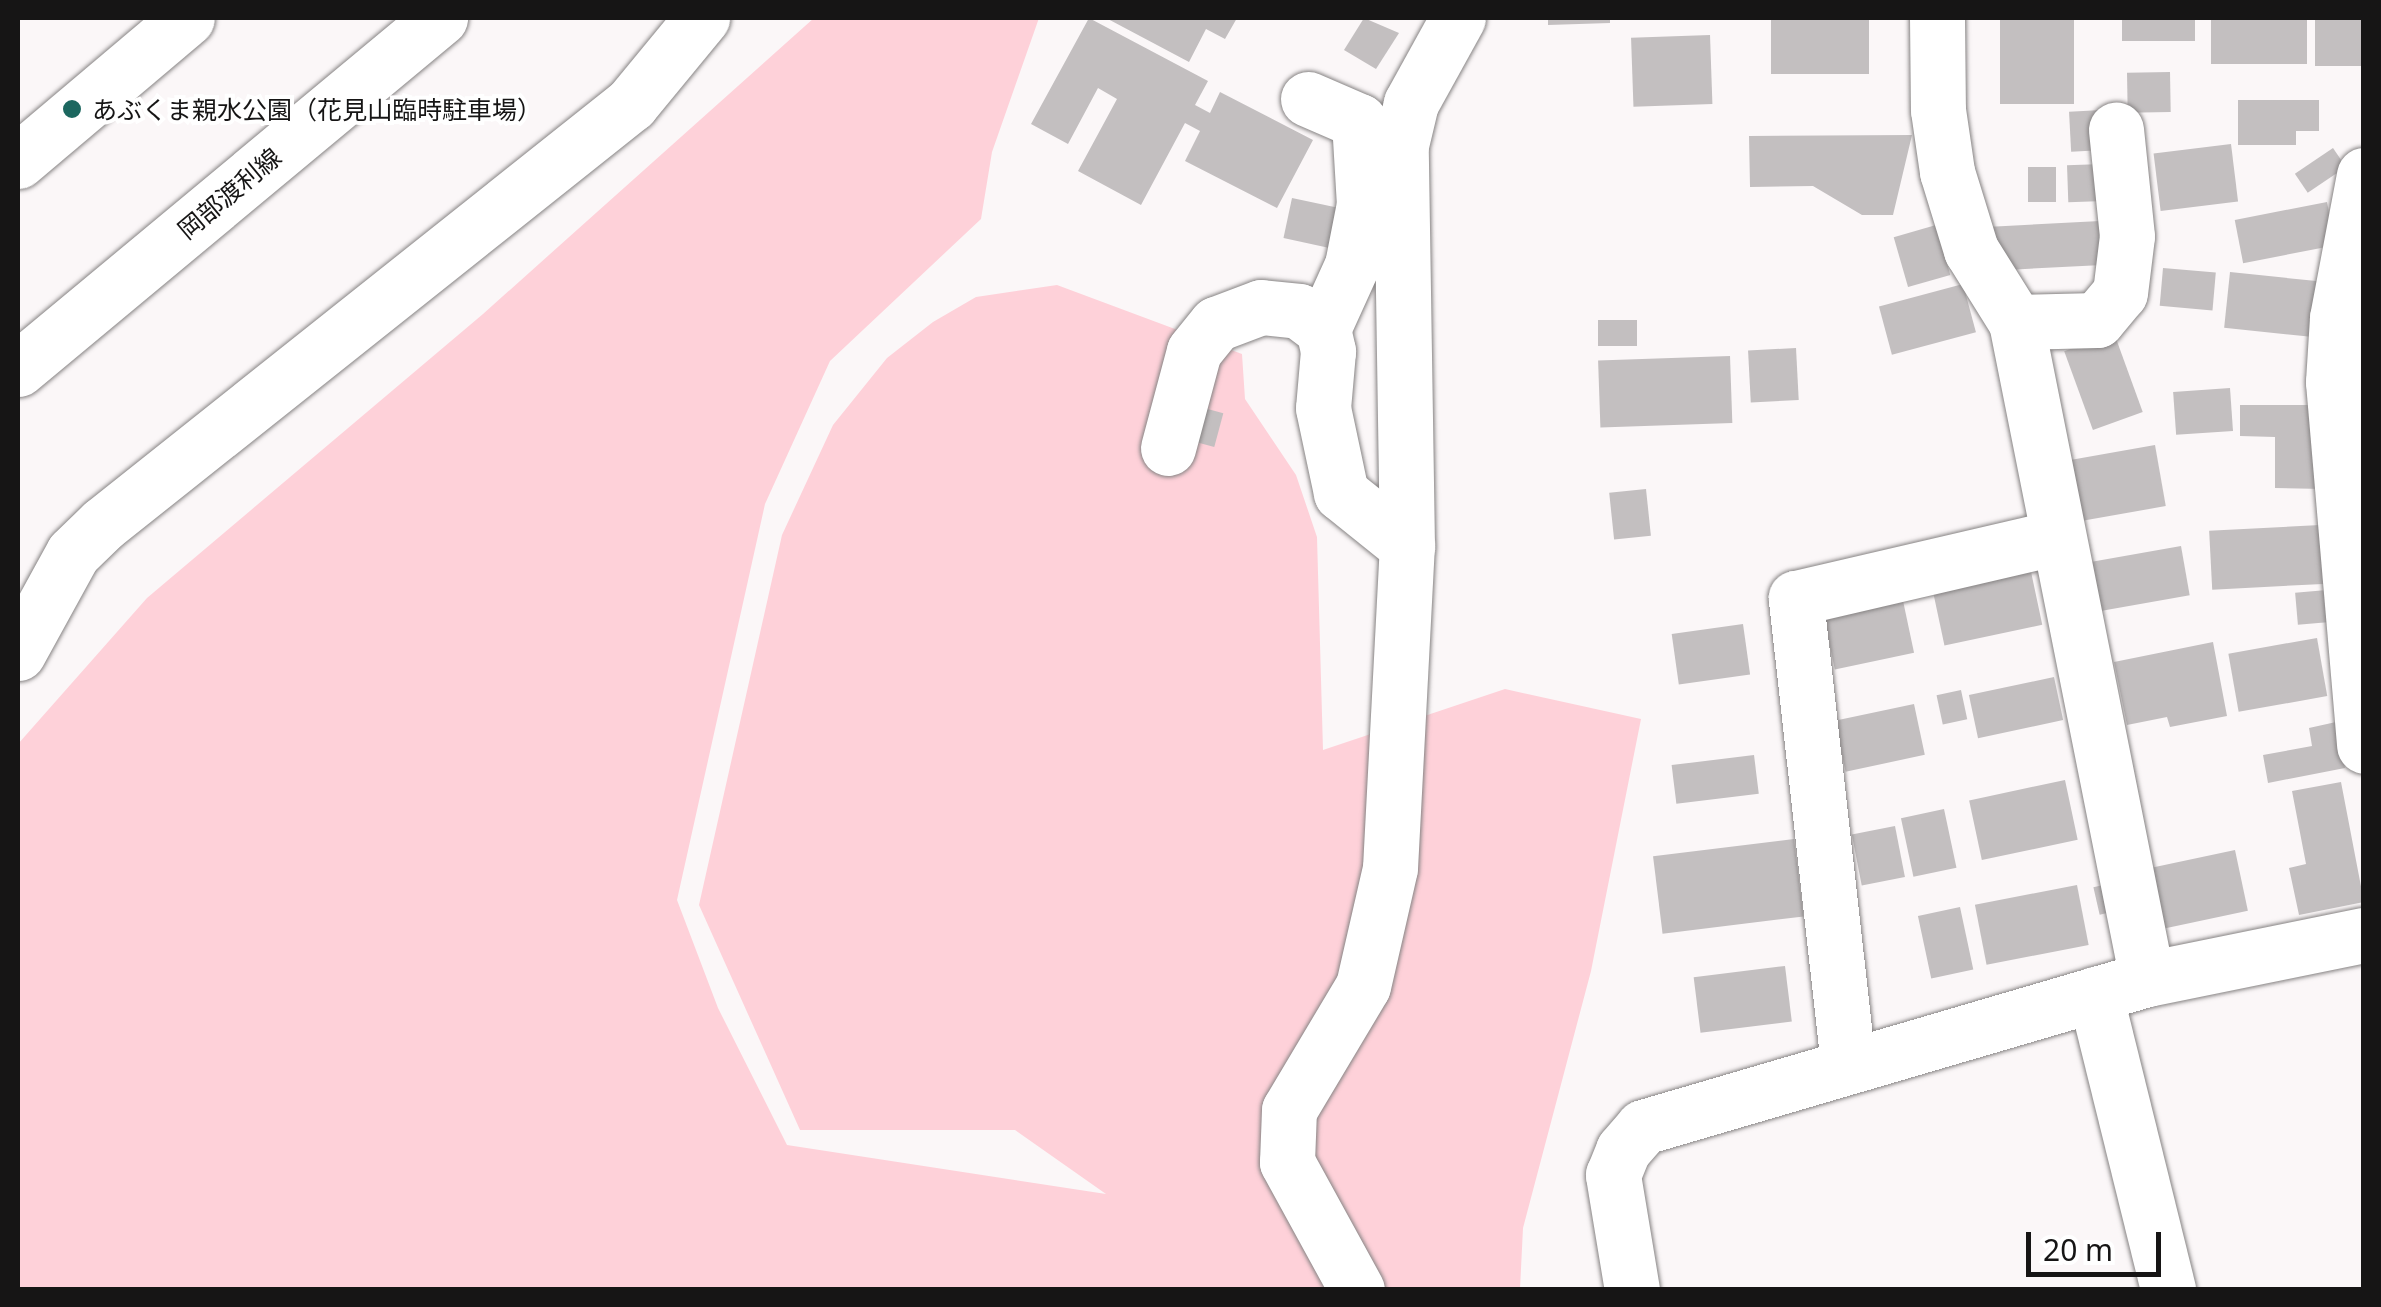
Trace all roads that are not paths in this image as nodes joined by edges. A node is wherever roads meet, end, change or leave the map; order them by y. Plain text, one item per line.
1 (187, 18) edge
2 (440, 18) edge
3 (702, 18) edge
4 (1458, 18) edge
5 (1938, 18) edge
6 (1308, 99) dead end
7 (2116, 130) dead end
8 (18, 161) edge
9 (2364, 175) edge
10 (2016, 322) junction
11 (1323, 329) junction
12 (18, 369) edge
13 (1168, 448) dead end
14 (2054, 538) junction
15 (1406, 546) junction
16 (18, 654) edge
17 (2364, 746) edge
18 (2364, 935) edge
19 (2147, 979) junction
20 (2095, 994) junction
21 (1848, 1064) junction
22 (1357, 1290) edge
23 (1632, 1290) edge
24 (2168, 1290) edge

1 - 8 street
2 - 12 street, 岡部渡利線
3 - 16 street
4 - 15 street
5 - 10 street
6 - 11 street
7 - 10 street
9 - 17 street
10 - 14 street
11 - 13 street
11 - 15 street
14 - 19 street
14 - 21 street
15 - 22 street
18 - 19 street
19 - 20 street
20 - 21 street
20 - 24 street
21 - 23 street

